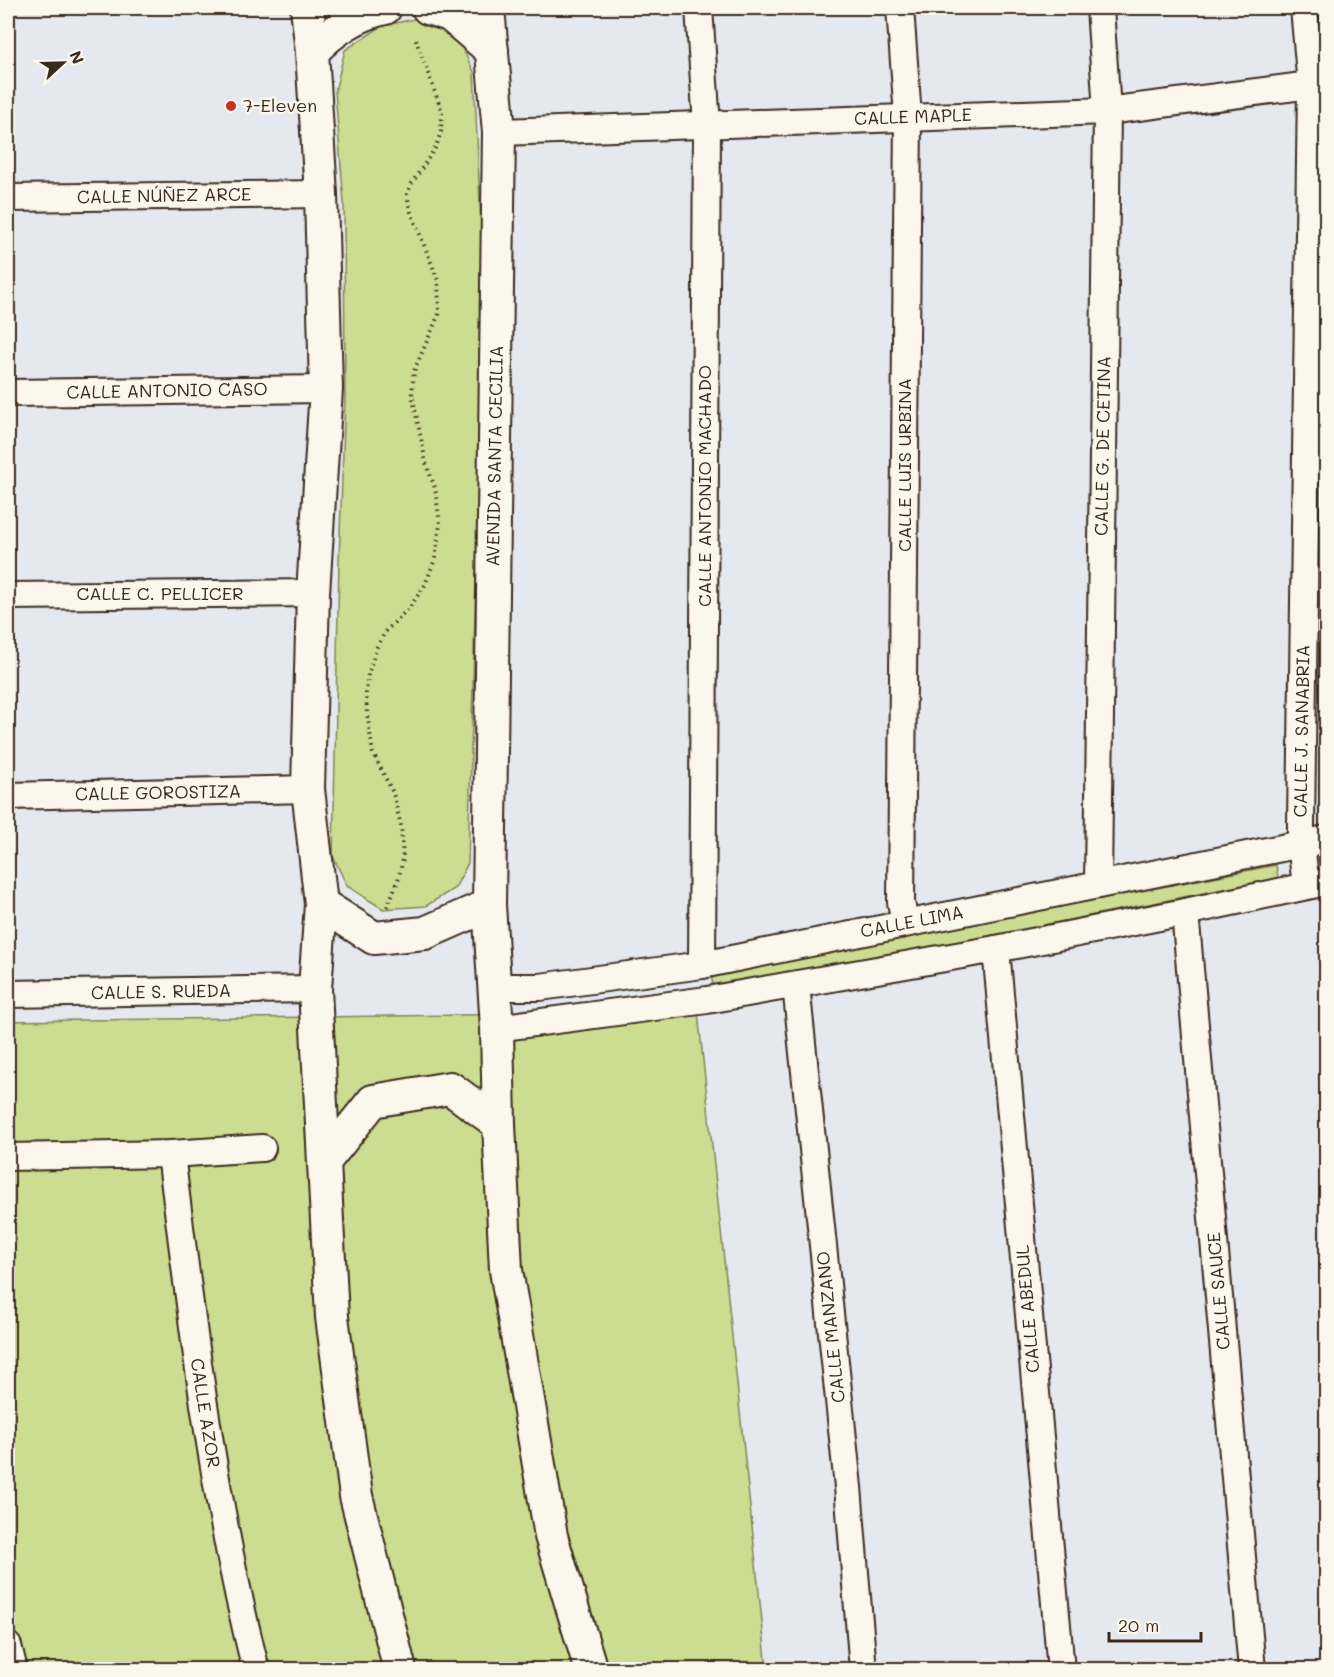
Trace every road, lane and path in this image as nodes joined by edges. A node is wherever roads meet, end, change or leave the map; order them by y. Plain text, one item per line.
1 (307, 8) edge
2 (385, 8) edge
3 (488, 8) edge
4 (699, 8) edge
5 (900, 8) edge
6 (1100, 8) edge
7 (1304, 8) edge
8 (421, 18) edge
9 (492, 51) junction
10 (312, 52) junction
11 (1319, 84) edge
12 (1107, 111) junction
13 (908, 117) junction
14 (707, 126) junction
15 (499, 132) junction
16 (321, 194) junction
17 (8, 198) edge
18 (326, 388) junction
19 (8, 393) edge
20 (312, 593) junction
21 (8, 596) edge
22 (308, 789) junction
23 (8, 796) edge
24 (1326, 839) edge
25 (1300, 844) junction
26 (1316, 884) edge
27 (1098, 885) junction
28 (321, 904) junction
29 (489, 905) junction
30 (1185, 912) junction
31 (905, 923) junction
32 (374, 938) junction
33 (996, 949) junction
34 (702, 965) junction
35 (796, 985) junction
36 (495, 987) junction
37 (315, 989) junction
38 (8, 994) edge
39 (497, 1028) junction
40 (499, 1124) junction
41 (262, 1148) dead end
42 (171, 1154) junction
43 (8, 1157) edge
44 (324, 1162) junction
45 (8, 1646) edge
46 (14, 1670) edge
47 (255, 1670) edge
48 (400, 1670) edge
49 (591, 1670) edge
50 (862, 1670) edge
51 (1061, 1670) edge
52 (1252, 1670) edge

1 - 10 street
2 - 10 street
3 - 9 street, AVENIDA SANTA CECILIA
4 - 14 street, CALLE ANTONIO MACHADO
5 - 13 street, CALLE LUIS URBINA
6 - 12 street, CALLE G. DE CETINA
7 - 11 street, CALLE J. SANABRIA
8 - 9 street
8 - 32 path
9 - 15 street, AVENIDA SANTA CECILIA
10 - 16 street
11 - 12 street, CALLE MAPLE
11 - 25 street, CALLE J. SANABRIA
12 - 13 street, CALLE MAPLE
12 - 27 street, CALLE G. DE CETINA
13 - 14 street, CALLE MAPLE
13 - 31 street, CALLE LUIS URBINA
14 - 15 street, CALLE MAPLE
14 - 34 street, CALLE ANTONIO MACHADO
15 - 29 street, AVENIDA SANTA CECILIA
16 - 17 street, CALLE NÚÑEZ ARCE
16 - 18 street
18 - 19 street, CALLE ANTONIO CASO
18 - 20 street
20 - 21 street, CALLE C. PELLICER
20 - 22 street
22 - 23 street, CALLE GOROSTIZA
22 - 28 street
24 - 25 street, CALLE LIMA
25 - 26 street, CALLE J. SANABRIA
25 - 27 street, CALLE LIMA
26 - 30 street
27 - 31 street, CALLE LIMA
28 - 32 street
28 - 37 street
29 - 32 street
29 - 36 street, AVENIDA SANTA CECILIA
30 - 33 street
30 - 52 street, CALLE SAUCE
31 - 34 street, CALLE LIMA
33 - 35 street
33 - 51 street, CALLE ABEDUL
34 - 36 street, CALLE LIMA
35 - 39 street
35 - 50 street, CALLE MANZANO
36 - 39 street, AVENIDA SANTA CECILIA
37 - 38 street, CALLE S. RUEDA
37 - 44 street
39 - 40 street, AVENIDA SANTA CECILIA
40 - 44 street
40 - 49 street, AVENIDA SANTA CECILIA
41 - 42 street
42 - 43 street
42 - 47 street, CALLE AZOR
44 - 48 street
45 - 46 street

